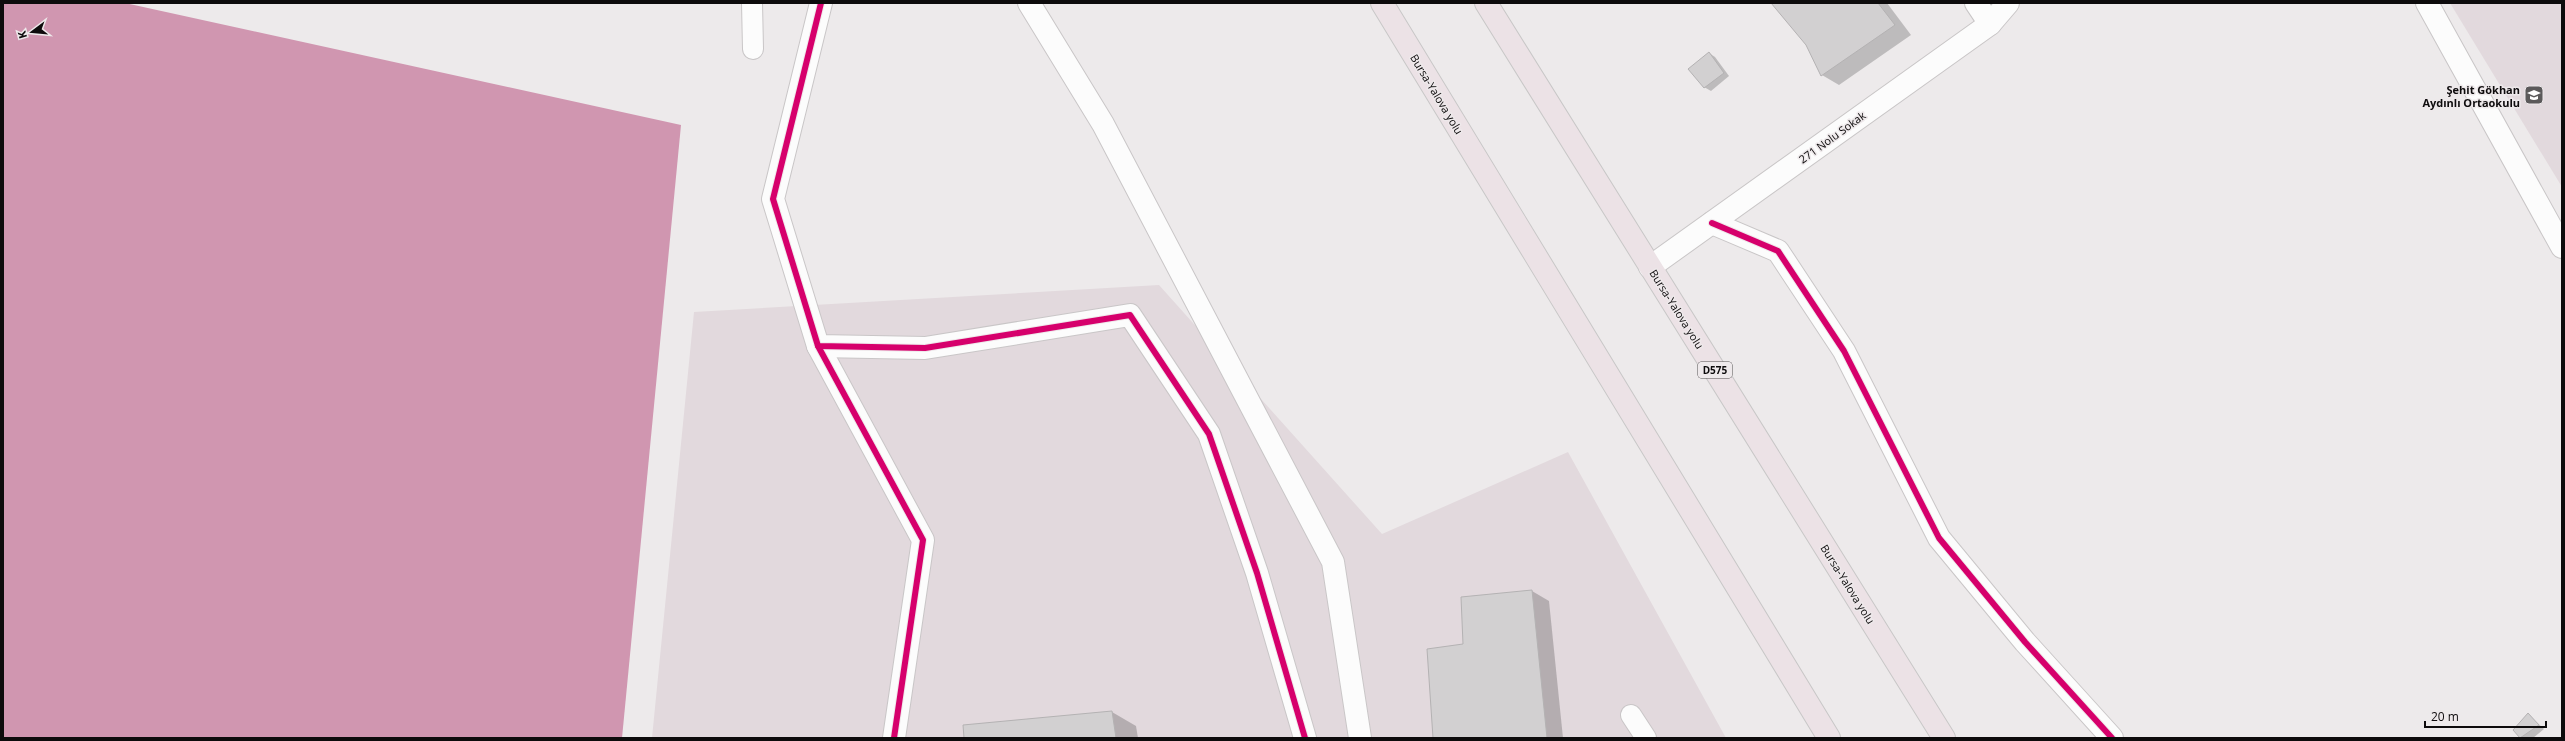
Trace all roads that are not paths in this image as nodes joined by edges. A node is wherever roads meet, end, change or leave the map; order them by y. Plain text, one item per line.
1 (752, 3) edge
2 (821, 3) edge
3 (1029, 3) edge
4 (1382, 3) edge
5 (1486, 3) edge
6 (1976, 3) edge
7 (2008, 3) edge
8 (2427, 3) edge
9 (1990, 24) junction
10 (753, 49) dead end
11 (1712, 223) junction
12 (2562, 247) edge
13 (1650, 267) junction
14 (818, 346) junction
15 (1631, 714) dead end
16 (894, 738) edge
17 (1305, 738) edge
18 (1360, 738) edge
19 (1646, 738) edge
20 (1829, 738) edge
21 (1944, 738) edge
22 (2112, 738) edge

1 - 10 lane
2 - 14 street
3 - 18 street
4 - 20 highway, Bursa-Yalova yolu
5 - 13 highway, Bursa-Yalova yolu / D575
6 - 9 street
7 - 9 street, 271 Nolu Sokak
8 - 12 street
9 - 11 street, 271 Nolu Sokak
11 - 13 street, 271 Nolu Sokak
11 - 22 street
13 - 21 highway, Bursa-Yalova yolu / D575
14 - 16 street
14 - 17 street
15 - 19 lane

